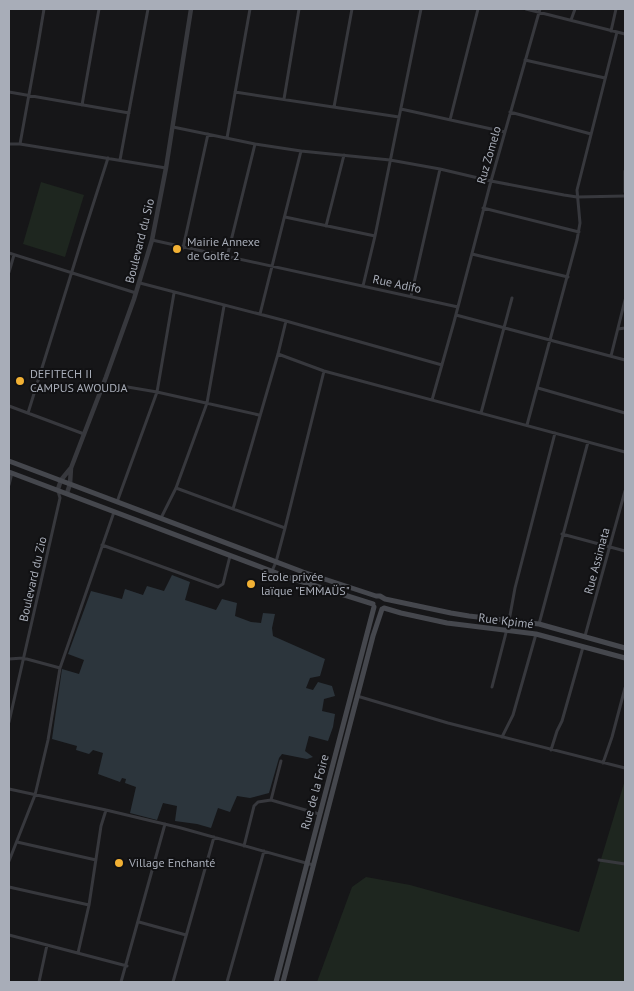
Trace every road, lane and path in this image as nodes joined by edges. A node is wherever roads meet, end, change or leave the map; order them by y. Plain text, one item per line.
1 (44, 9) edge
2 (99, 9) edge
3 (148, 9) edge
4 (191, 9) edge
5 (250, 9) edge
6 (299, 9) edge
7 (352, 9) edge
8 (420, 9) edge
9 (478, 9) edge
10 (526, 9) edge
11 (574, 9) edge
12 (616, 9) edge
13 (539, 10) edge
14 (571, 20) junction
15 (611, 31) junction
16 (617, 32) junction
17 (625, 34) edge
18 (525, 60) junction
19 (605, 78) junction
20 (9, 92) edge
21 (235, 92) junction
22 (29, 96) junction
23 (284, 99) junction
24 (82, 105) junction
25 (334, 107) junction
26 (401, 108) junction
27 (510, 112) junction
28 (129, 113) junction
29 (399, 117) junction
30 (450, 120) junction
31 (173, 127) junction
32 (505, 132) junction
33 (208, 134) junction
34 (591, 134) junction
35 (227, 138) junction
36 (9, 144) edge
37 (20, 144) junction
38 (255, 144) junction
39 (301, 151) junction
40 (344, 155) junction
41 (108, 158) junction
42 (120, 160) junction
43 (390, 160) junction
44 (166, 168) junction
45 (440, 169) junction
46 (625, 171) edge
47 (491, 181) junction
48 (625, 192) edge
49 (625, 196) edge
50 (576, 197) junction
51 (483, 208) junction
52 (285, 217) junction
53 (326, 226) junction
54 (579, 232) junction
55 (375, 236) junction
56 (152, 240) junction
57 (183, 248) junction
58 (9, 253) edge
59 (472, 254) junction
60 (14, 255) junction
61 (227, 257) junction
62 (272, 266) junction
63 (9, 272) edge
64 (72, 272) junction
65 (568, 277) junction
66 (140, 283) junction
67 (363, 286) junction
68 (137, 293) junction
69 (174, 293) junction
70 (411, 296) junction
71 (512, 298) dead end
72 (625, 300) edge
73 (224, 306) junction
74 (458, 307) junction
75 (260, 314) junction
76 (456, 315) junction
77 (286, 321) junction
78 (504, 327) junction
79 (625, 328) edge
80 (618, 329) junction
81 (551, 340) junction
82 (278, 354) junction
83 (611, 356) junction
84 (625, 360) edge
85 (442, 365) junction
86 (324, 371) junction
87 (104, 383) junction
88 (538, 388) junction
89 (157, 392) junction
90 (432, 400) junction
91 (207, 403) junction
92 (9, 406) edge
93 (28, 413) junction
94 (481, 413) junction
95 (625, 413) edge
96 (259, 415) junction
97 (527, 425) junction
98 (555, 433) junction
99 (85, 434) junction
100 (588, 442) junction
101 (625, 452) edge
102 (9, 461) edge
103 (71, 468) junction
104 (10, 472) edge
105 (61, 480) junction
106 (70, 484) junction
107 (9, 485) edge
108 (176, 488) junction
109 (58, 489) junction
110 (625, 491) edge
111 (67, 493) junction
112 (60, 498) junction
113 (624, 501) edge
114 (117, 502) junction
115 (233, 509) junction
116 (114, 511) junction
117 (161, 518) junction
118 (285, 528) junction
119 (562, 534) junction
120 (102, 546) junction
121 (610, 547) junction
122 (625, 550) edge
123 (230, 555) junction
124 (276, 562) junction
125 (272, 571) junction
126 (376, 596) junction
127 (386, 599) junction
128 (373, 606) junction
129 (383, 608) junction
130 (509, 620) junction
131 (538, 624) junction
132 (507, 630) junction
133 (536, 634) junction
134 (585, 636) junction
135 (583, 646) junction
136 (625, 648) edge
137 (23, 658) junction
138 (625, 658) edge
139 (9, 659) edge
140 (60, 668) junction
141 (492, 687) dead end
142 (625, 688) edge
143 (358, 696) junction
144 (9, 722) edge
145 (502, 737) junction
146 (551, 750) junction
147 (281, 761) dead end
148 (603, 763) junction
149 (625, 768) edge
150 (9, 789) edge
151 (35, 795) junction
152 (271, 800) junction
153 (106, 810) junction
154 (320, 814) junction
155 (165, 824) junction
156 (214, 838) junction
157 (17, 842) junction
158 (244, 846) junction
159 (264, 851) junction
160 (96, 860) junction
161 (598, 860) dead end
162 (9, 861) edge
163 (306, 863) junction
164 (625, 864) edge
165 (313, 865) junction
166 (9, 887) edge
167 (89, 905) junction
168 (139, 922) junction
169 (9, 935) edge
170 (186, 935) junction
171 (47, 945) junction
172 (78, 953) junction
173 (127, 966) junction
174 (38, 982) edge
175 (121, 982) edge
176 (173, 982) edge
177 (227, 982) edge
178 (276, 982) edge
179 (283, 982) edge

1 - 22 street
2 - 24 street
3 - 28 street
4 - 31 street, Boulevard du Sio
5 - 21 street
6 - 23 street
7 - 25 street
8 - 26 street
9 - 30 street
10 - 13 street
11 - 14 street
12 - 15 street
13 - 14 street
13 - 18 street, Ruz Zomelo
14 - 15 street
15 - 16 street
16 - 17 street
16 - 19 street
18 - 19 street
18 - 27 street, Ruz Zomelo
19 - 34 street
20 - 22 street
21 - 23 street
21 - 35 street
22 - 24 street
22 - 37 street
23 - 25 street
24 - 28 street
25 - 29 street
26 - 29 street
26 - 30 street
27 - 32 street, Ruz Zomelo
27 - 34 street
28 - 42 street
29 - 43 street
30 - 32 street
31 - 33 street
31 - 44 street, Boulevard du Sio
32 - 47 street, Ruz Zomelo
33 - 35 street
33 - 57 street
34 - 50 street
35 - 38 street
36 - 37 street
37 - 41 street
38 - 39 street
38 - 61 street
39 - 40 street
39 - 52 street
40 - 43 street
40 - 53 street
41 - 42 street
41 - 64 street
42 - 44 street
43 - 45 street
43 - 55 street
44 - 56 street, Boulevard du Sio
45 - 47 street
45 - 70 street
46 - 48 street
47 - 50 street
47 - 51 street, Ruz Zomelo
49 - 50 street
50 - 54 street
51 - 54 street
51 - 59 street, Ruz Zomelo
52 - 53 street
52 - 62 street
53 - 55 street
54 - 65 street
55 - 67 street
56 - 57 street, Rue Adifo
56 - 66 street, Boulevard du Sio
57 - 61 street, Rue Adifo
58 - 60 street
59 - 65 street
59 - 74 street, Ruz Zomelo
60 - 63 street
60 - 64 street
61 - 62 street, Rue Adifo
62 - 67 street, Rue Adifo
62 - 75 street
64 - 68 street
64 - 93 street
65 - 81 street
66 - 68 street, Boulevard du Sio
66 - 69 street
67 - 70 street, Rue Adifo
68 - 87 street, Boulevard du Sio
69 - 73 street
69 - 89 street
70 - 74 street, Rue Adifo
71 - 78 street
72 - 80 street
73 - 75 street
73 - 91 street
74 - 76 street
75 - 77 street
76 - 78 street
76 - 85 street
77 - 82 street
77 - 85 street
78 - 81 street
78 - 94 street
79 - 80 street
80 - 83 street
81 - 83 street
81 - 88 street
82 - 86 street
82 - 96 street
83 - 84 street
85 - 90 street
86 - 90 street
86 - 118 street
87 - 89 street
87 - 99 street, Boulevard du Sio
88 - 95 street
88 - 97 street
89 - 91 street
89 - 114 street
90 - 94 street
91 - 96 street
91 - 108 street
92 - 93 street
93 - 99 street
94 - 97 street
96 - 115 street
97 - 98 street
98 - 100 street
98 - 130 street
99 - 103 street, Boulevard du Sio
100 - 101 street
100 - 119 street
102 - 105 main road
103 - 105 street, Boulevard du Sio
103 - 106 street, Boulevard du Sio
104 - 107 street
104 - 109 main road
105 - 106 main road
105 - 109 street, Boulevard du Sio
106 - 111 street, Boulevard du Sio
106 - 114 main road
108 - 115 street
108 - 117 street
109 - 111 main road
109 - 112 street, Boulevard du Zio
110 - 113 street, Rue Assimata
111 - 112 street
111 - 116 main road
112 - 137 street, Boulevard du Zio
113 - 121 street, Rue Assimata
114 - 117 main road
115 - 118 street
116 - 120 street
116 - 123 main road
117 - 124 main road
118 - 124 street
119 - 121 street
119 - 131 street
120 - 123 street
120 - 140 street
121 - 122 street
121 - 134 street, Rue Assimata
123 - 125 main road
124 - 125 street
124 - 126 main road
125 - 128 main road
126 - 127 main road
126 - 128 main road
127 - 129 main road
127 - 130 main road
128 - 129 main road
128 - 154 main road, Rue de la Foire
129 - 132 main road, Rue Kpimé
129 - 143 main road
130 - 131 main road
130 - 132 street
131 - 134 main road
132 - 133 main road, Rue Kpimé
132 - 141 street
133 - 135 main road, Rue Kpimé
133 - 145 street
134 - 136 main road
135 - 138 main road, Rue Kpimé
135 - 146 street
137 - 139 street
137 - 140 street
137 - 144 street, Boulevard du Zio
140 - 151 street
142 - 148 street
143 - 145 street
143 - 165 main road
145 - 146 street
146 - 148 street
147 - 152 street
148 - 149 street
150 - 151 street
151 - 153 street
151 - 157 street
152 - 154 street
152 - 158 street
153 - 155 street
153 - 160 street
154 - 163 main road, Rue de la Foire
155 - 156 street
155 - 168 street
156 - 158 street
156 - 170 street
157 - 160 street
157 - 162 street
158 - 159 street
159 - 163 street
159 - 177 street
160 - 167 street
161 - 164 street
163 - 165 street
163 - 178 main road, Rue de la Foire
165 - 179 main road
166 - 167 street
167 - 172 street
168 - 170 street
168 - 173 street
169 - 171 street
170 - 176 street
171 - 172 street
171 - 174 street
172 - 173 street
173 - 175 street

